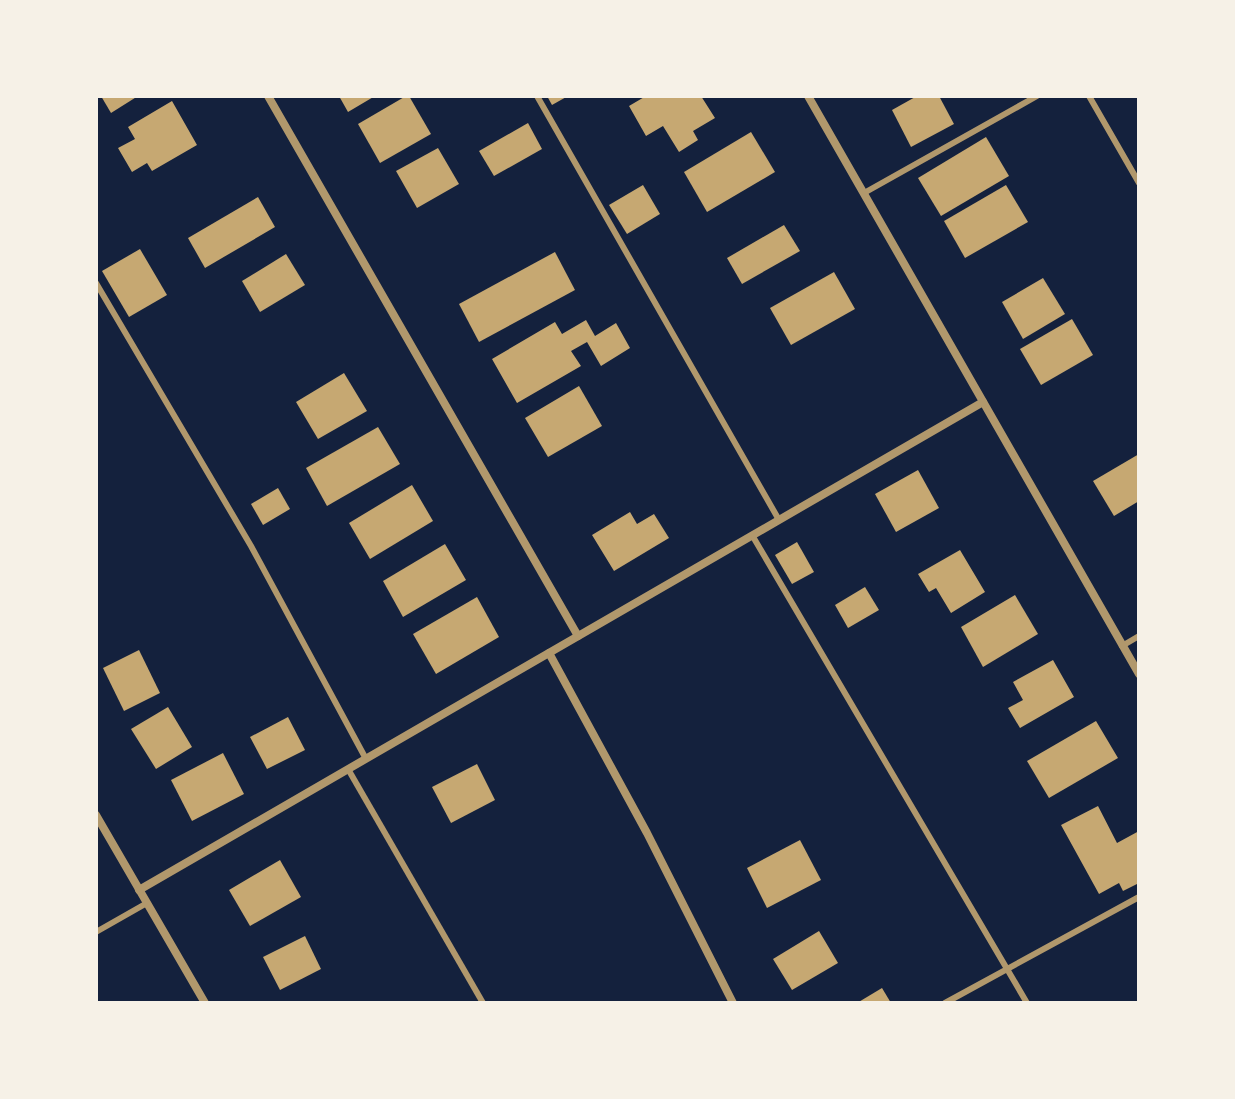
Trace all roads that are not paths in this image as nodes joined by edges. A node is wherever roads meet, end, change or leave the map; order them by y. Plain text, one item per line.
1 (268, 96) edge
2 (537, 96) edge
3 (808, 96) edge
4 (1037, 96) edge
5 (1089, 96) edge
6 (1139, 183) edge
7 (864, 193) junction
8 (96, 283) edge
9 (983, 402) junction
10 (779, 520) junction
11 (752, 535) junction
12 (578, 636) junction
13 (1139, 636) edge
14 (1122, 646) junction
15 (549, 653) junction
16 (1139, 674) edge
17 (366, 759) junction
18 (348, 769) junction
19 (96, 815) edge
20 (139, 890) junction
21 (1139, 897) edge
22 (147, 903) junction
23 (96, 932) edge
24 (1007, 968) junction
25 (205, 1003) edge
26 (483, 1003) edge
27 (733, 1003) edge
28 (945, 1003) edge
29 (1027, 1003) edge

1 - 12 street
2 - 10 lane
3 - 7 street
4 - 7 lane
5 - 6 lane
7 - 9 street
8 - 17 lane
9 - 10 street
9 - 14 street
10 - 11 street
11 - 12 street
11 - 24 lane
12 - 15 street
13 - 14 lane
14 - 16 street
15 - 17 street
15 - 27 street
17 - 18 street
18 - 20 street
18 - 26 lane
19 - 20 street
20 - 22 street
21 - 24 lane
22 - 23 lane
22 - 25 street
24 - 28 lane
24 - 29 lane

